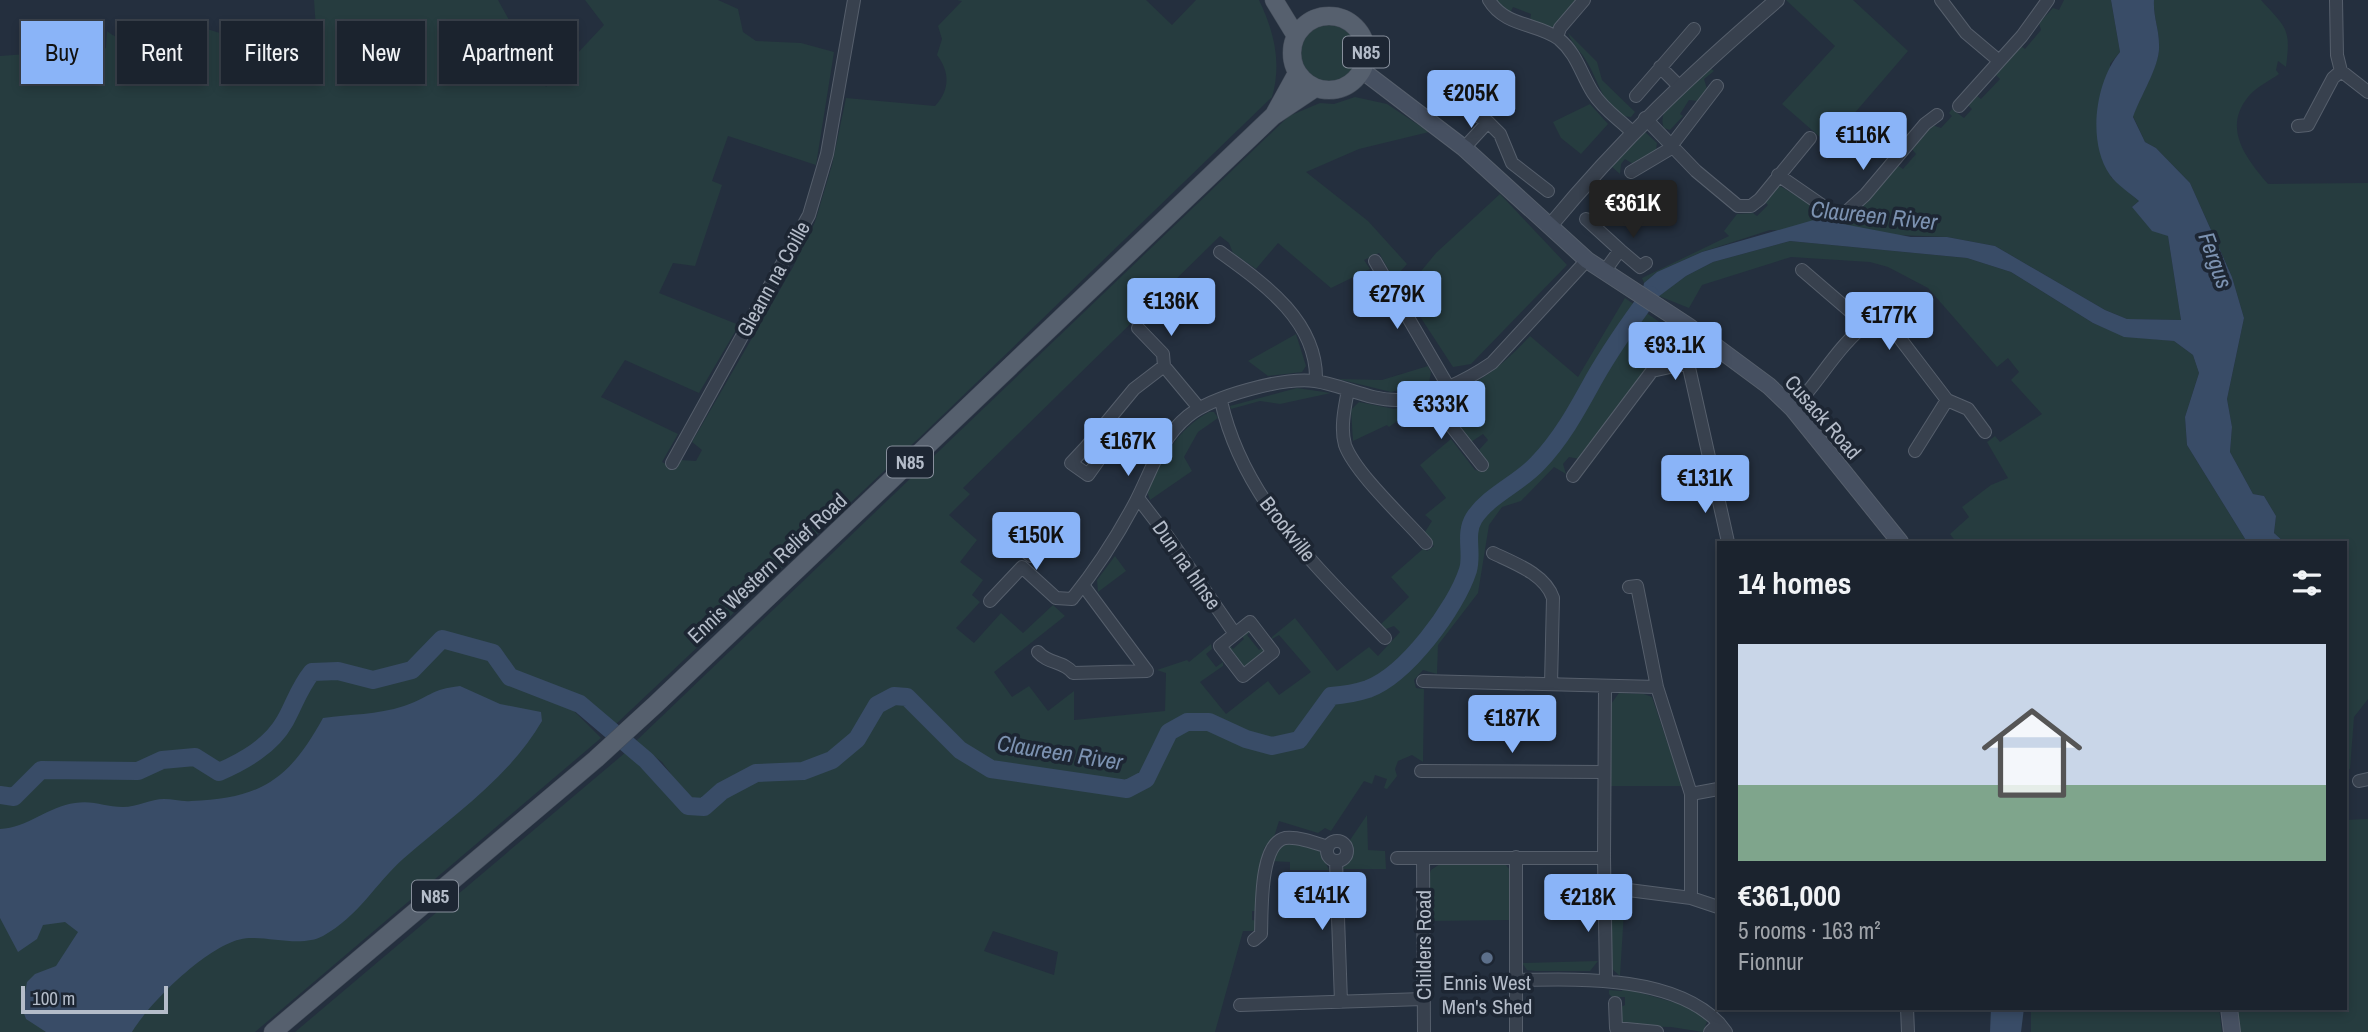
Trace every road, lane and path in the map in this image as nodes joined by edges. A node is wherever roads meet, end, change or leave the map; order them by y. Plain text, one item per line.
1 (854, 0) edge
2 (1274, 0) edge
3 (1284, 0) edge
4 (1489, 0) edge
5 (1584, 0) edge
6 (1777, 0) edge
7 (1941, 0) edge
8 (2049, 0) edge
9 (2336, 0) edge
10 (1310, 21) junction
11 (1694, 29) dead end
12 (1296, 36) junction
13 (1557, 37) junction
14 (1998, 60) junction
15 (1660, 67) junction
16 (1363, 71) junction
17 (2341, 71) junction
18 (1297, 73) junction
19 (1678, 85) junction
20 (1717, 86) dead end
21 (1315, 89) junction
22 (2368, 92) edge
23 (1636, 96) dead end
24 (1451, 106) dead end
25 (1959, 106) dead end
26 (1937, 115) dead end
27 (1273, 116) junction
28 (1645, 118) junction
29 (1488, 122) junction
30 (2298, 126) dead end
31 (1631, 131) junction
32 (1810, 138) dead end
33 (1671, 146) junction
34 (1464, 148) junction
35 (1631, 172) dead end
36 (1779, 175) junction
37 (1548, 191) dead end
38 (1587, 219) dead end
39 (1550, 226) junction
40 (1620, 250) junction
41 (1220, 252) dead end
42 (1587, 260) junction
43 (1375, 261) dead end
44 (1646, 263) dead end
45 (1802, 270) dead end
46 (1604, 272) junction
47 (1872, 319) junction
48 (1138, 328) dead end
49 (1696, 332) junction
50 (1688, 363) junction
51 (1164, 366) junction
52 (1316, 382) junction
53 (1448, 386) junction
54 (1348, 390) junction
55 (1426, 394) junction
56 (1947, 400) junction
57 (1221, 401) junction
58 (1199, 408) junction
59 (1793, 409) junction
60 (1985, 432) dead end
61 (1917, 443) dead end
62 (1086, 447) dead end
63 (672, 463) dead end
64 (1482, 465) dead end
65 (1573, 476) dead end
66 (1138, 498) junction
67 (1063, 526) dead end
68 (1001, 532) dead end
69 (1728, 541) edge
70 (1899, 541) edge
71 (1426, 543) dead end
72 (1493, 553) dead end
73 (1031, 556) junction
74 (1022, 567) junction
75 (1083, 585) junction
76 (1629, 587) dead end
77 (990, 601) dead end
78 (1235, 634) dead end
79 (1385, 638) dead end
80 (1038, 652) dead end
81 (1423, 681) dead end
82 (1551, 684) junction
83 (1657, 687) junction
84 (1605, 688) junction
85 (1421, 771) dead end
86 (1603, 772) junction
87 (1717, 789) edge
88 (1691, 794) junction
89 (1516, 857) junction
90 (1397, 858) dead end
91 (1423, 858) junction
92 (1604, 858) junction
93 (1605, 887) junction
94 (1691, 898) junction
95 (1717, 907) edge
96 (1254, 940) dead end
97 (1606, 979) junction
98 (1517, 980) junction
99 (1423, 999) junction
100 (1341, 1002) junction
101 (1615, 1003) dead end
102 (1240, 1004) dead end
103 (1907, 1010) edge
104 (2229, 1010) edge
105 (1718, 1029) edge
106 (273, 1032) edge
107 (1424, 1032) edge
108 (1516, 1032) edge
109 (1657, 1032) edge
110 (1908, 1032) edge
111 (2232, 1032) edge

1 - 63 street, Gleann na Coille
2 - 12 main road
3 - 10 main road
4 - 13 street
5 - 13 street
6 - 19 street
7 - 14 street
8 - 14 street
9 - 17 street
10 - 12 main road
10 - 16 main road, N85
11 - 15 street
12 - 18 main road
13 - 31 street
14 - 25 street
15 - 19 street
15 - 23 street
16 - 21 main road, N85
16 - 34 main road, Cusack Road
17 - 22 street
17 - 30 street
18 - 21 main road
18 - 27 main road, Ennis Western Relief Road / N85
19 - 28 street
20 - 33 street
21 - 27 main road, Ennis Western Relief Road / N85
24 - 29 street
26 - 36 street
27 - 106 main road, Ennis Western Relief Road / N85
28 - 31 street
28 - 33 street
29 - 34 street
29 - 37 street
31 - 39 street
32 - 36 street
33 - 35 street
33 - 36 street
34 - 39 main road, Cusack Road
38 - 40 street
39 - 42 main road, Cusack Road
40 - 44 street
40 - 46 street
41 - 52 street
42 - 46 main road, Cusack Road
42 - 53 street
43 - 53 street
45 - 47 street
46 - 49 main road, Cusack Road
47 - 56 street
47 - 59 street
48 - 51 street
49 - 50 street
49 - 59 main road, Cusack Road
50 - 65 street
50 - 69 street
51 - 58 street
51 - 62 street
52 - 54 street
52 - 57 street, Dun na hInse
53 - 55 street
54 - 55 street
54 - 71 street
55 - 64 street
56 - 60 street
56 - 61 street
57 - 58 street, Dun na hInse
57 - 79 street, Brookville
58 - 66 street, Dun na hInse
59 - 70 main road, Cusack Road
66 - 75 street, Dun na hInse
66 - 78 street, Dun na hInse
67 - 73 street
68 - 73 street
72 - 82 street
73 - 74 street
74 - 75 street, Dun na hInse
74 - 77 street
75 - 80 street
76 - 83 street
81 - 82 street
82 - 84 street
83 - 84 street
83 - 88 street
84 - 86 street
85 - 86 street
86 - 92 street
87 - 88 street
88 - 94 street
89 - 91 street
89 - 92 street
89 - 98 street
90 - 91 street
91 - 99 street, Childers Road
92 - 93 street
93 - 94 street
93 - 97 street
94 - 95 street
96 - 100 street
97 - 98 street
97 - 105 street
98 - 108 street
99 - 100 street
99 - 107 street, Childers Road
100 - 102 street
101 - 109 street
103 - 110 street
104 - 111 main road

